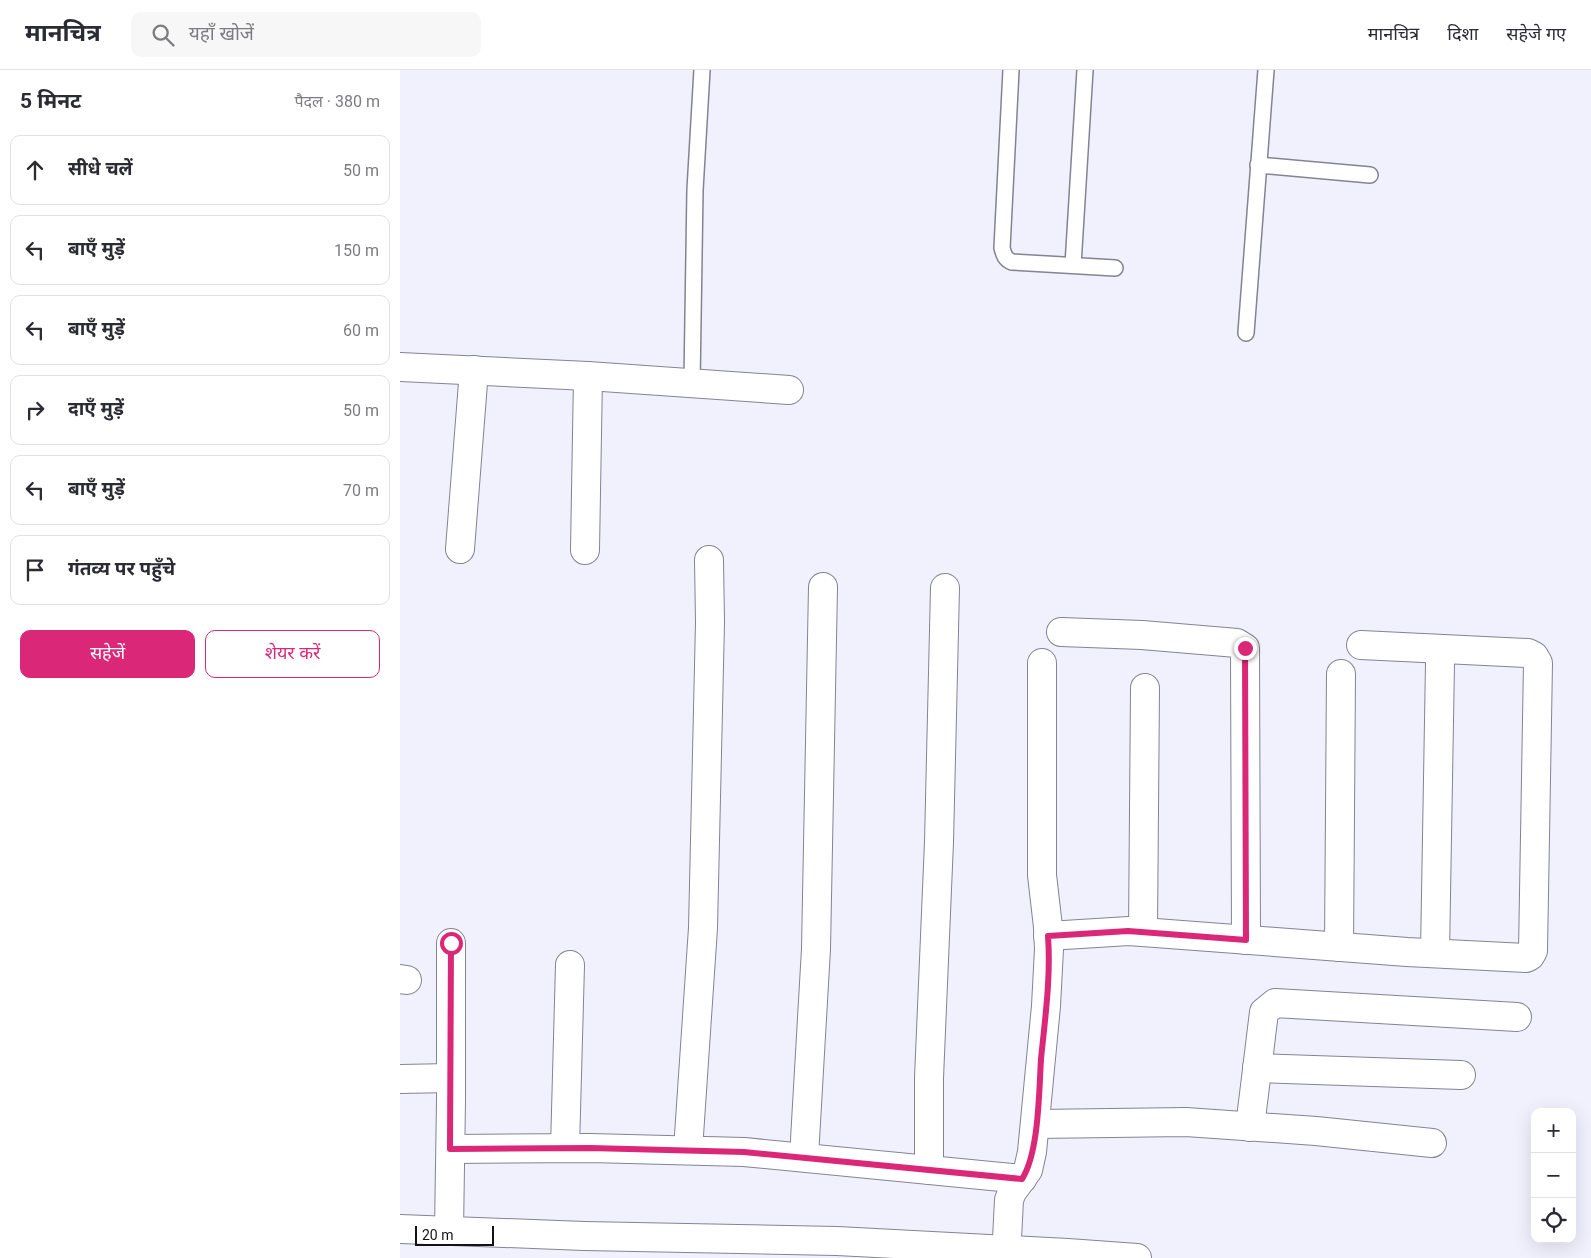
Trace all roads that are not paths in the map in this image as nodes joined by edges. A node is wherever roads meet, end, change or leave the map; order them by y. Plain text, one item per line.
1 (702, 70) edge
2 (1011, 70) edge
3 (1085, 70) edge
4 (1266, 70) edge
5 (1258, 165) junction
6 (1370, 175) dead end
7 (1073, 265) junction
8 (1115, 268) dead end
9 (1246, 333) dead end
10 (400, 367) edge
11 (474, 370) junction
12 (588, 376) junction
13 (692, 383) junction
14 (789, 390) dead end
15 (460, 549) dead end
16 (585, 550) dead end
17 (709, 560) dead end
18 (823, 587) dead end
19 (945, 588) dead end
20 (1061, 632) dead end
21 (1361, 644) dead end
22 (1441, 649) junction
23 (1042, 663) dead end
24 (1341, 674) dead end
25 (1145, 688) dead end
26 (1143, 932) junction
27 (1048, 936) junction
28 (1246, 940) junction
29 (451, 943) dead end
30 (1340, 947) junction
31 (1435, 953) junction
32 (570, 965) dead end
33 (1516, 1017) dead end
34 (1257, 1068) junction
35 (1462, 1076) dead end
36 (451, 1078) junction
37 (400, 1079) edge
38 (1036, 1124) junction
39 (1250, 1127) junction
40 (1432, 1143) dead end
41 (565, 1148) junction
42 (450, 1149) junction
43 (688, 1150) junction
44 (804, 1157) junction
45 (929, 1170) junction
46 (1022, 1179) junction
47 (400, 1229) edge
48 (449, 1231) junction
49 (1006, 1254) edge
50 (1120, 1257) edge

1 - 13 lane
2 - 7 lane
3 - 7 lane
4 - 5 lane
5 - 6 lane
5 - 9 lane
7 - 8 lane
10 - 11 street
11 - 12 street
11 - 15 street
12 - 13 street
12 - 16 street
13 - 14 street
17 - 43 street
18 - 44 street
19 - 45 street
20 - 28 street
21 - 22 street
22 - 31 street
22 - 31 street
23 - 27 street
24 - 30 street
25 - 26 street
26 - 27 street
26 - 28 street
27 - 38 street
28 - 30 street
29 - 36 street
30 - 31 street
32 - 41 street
33 - 34 street
34 - 35 street
34 - 39 street
36 - 37 street
36 - 42 street
38 - 39 street
38 - 46 street
39 - 40 street
41 - 42 street
41 - 43 street
42 - 48 street
43 - 44 street
44 - 45 street
45 - 46 street
46 - 49 street
47 - 48 street
48 - 49 street
49 - 50 street

